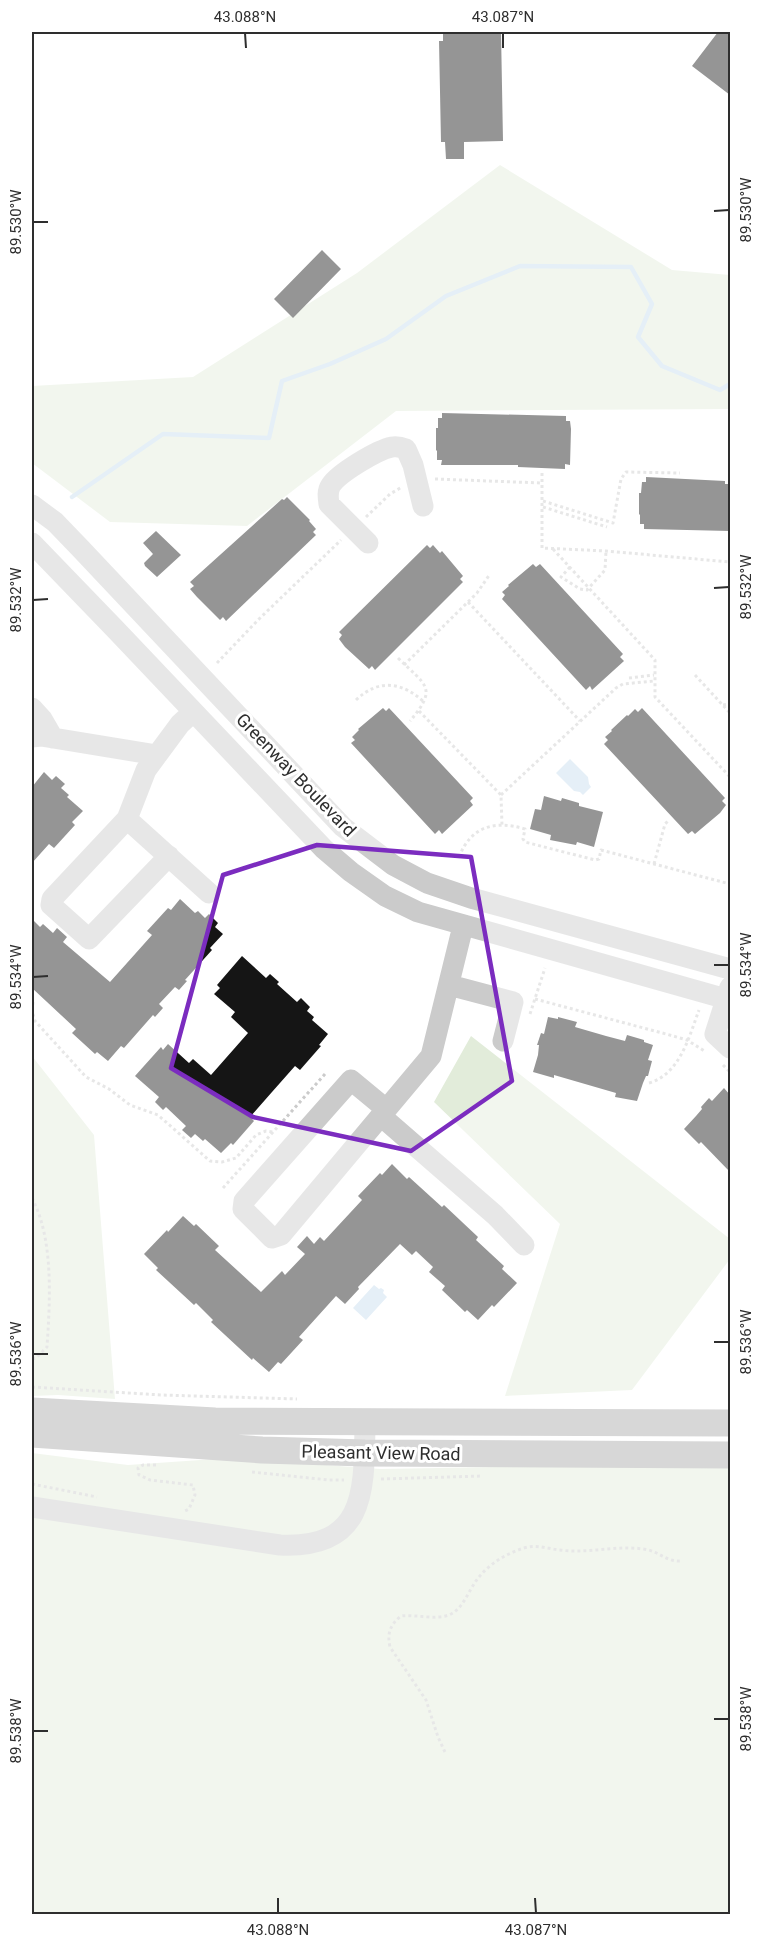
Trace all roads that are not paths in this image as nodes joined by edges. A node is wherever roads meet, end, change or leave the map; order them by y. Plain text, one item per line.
1 (32, 505) edge
2 (423, 506) dead end
3 (32, 543) edge
4 (368, 543) dead end
5 (32, 708) edge
6 (193, 712) junction
7 (32, 737) edge
8 (53, 738) junction
9 (157, 755) junction
10 (127, 819) junction
11 (169, 856) junction
12 (209, 893) dead end
13 (463, 926) junction
14 (730, 969) edge
15 (449, 985) junction
16 (729, 995) edge
17 (503, 1041) dead end
18 (723, 1056) edge
19 (383, 1113) junction
20 (524, 1245) dead end
21 (32, 1411) edge
22 (365, 1423) junction
23 (730, 1423) edge
24 (32, 1434) edge
25 (365, 1453) junction
26 (730, 1455) edge
27 (32, 1507) edge

1 - 14 street, Greenway Boulevard
2 - 4 street
3 - 6 street, Greenway Boulevard
5 - 8 street
6 - 9 street
6 - 13 street, Greenway Boulevard
7 - 8 street
8 - 9 street
9 - 10 street
10 - 11 street
10 - 11 street
11 - 12 street
13 - 15 street
13 - 16 street, Greenway Boulevard
15 - 17 street
15 - 19 street
16 - 18 street
19 - 19 street
19 - 20 street
21 - 22 main road, Pleasant View Road
22 - 23 main road, Pleasant View Road
22 - 25 street
24 - 25 main road, Pleasant View Road
25 - 26 main road, Pleasant View Road
25 - 27 street

